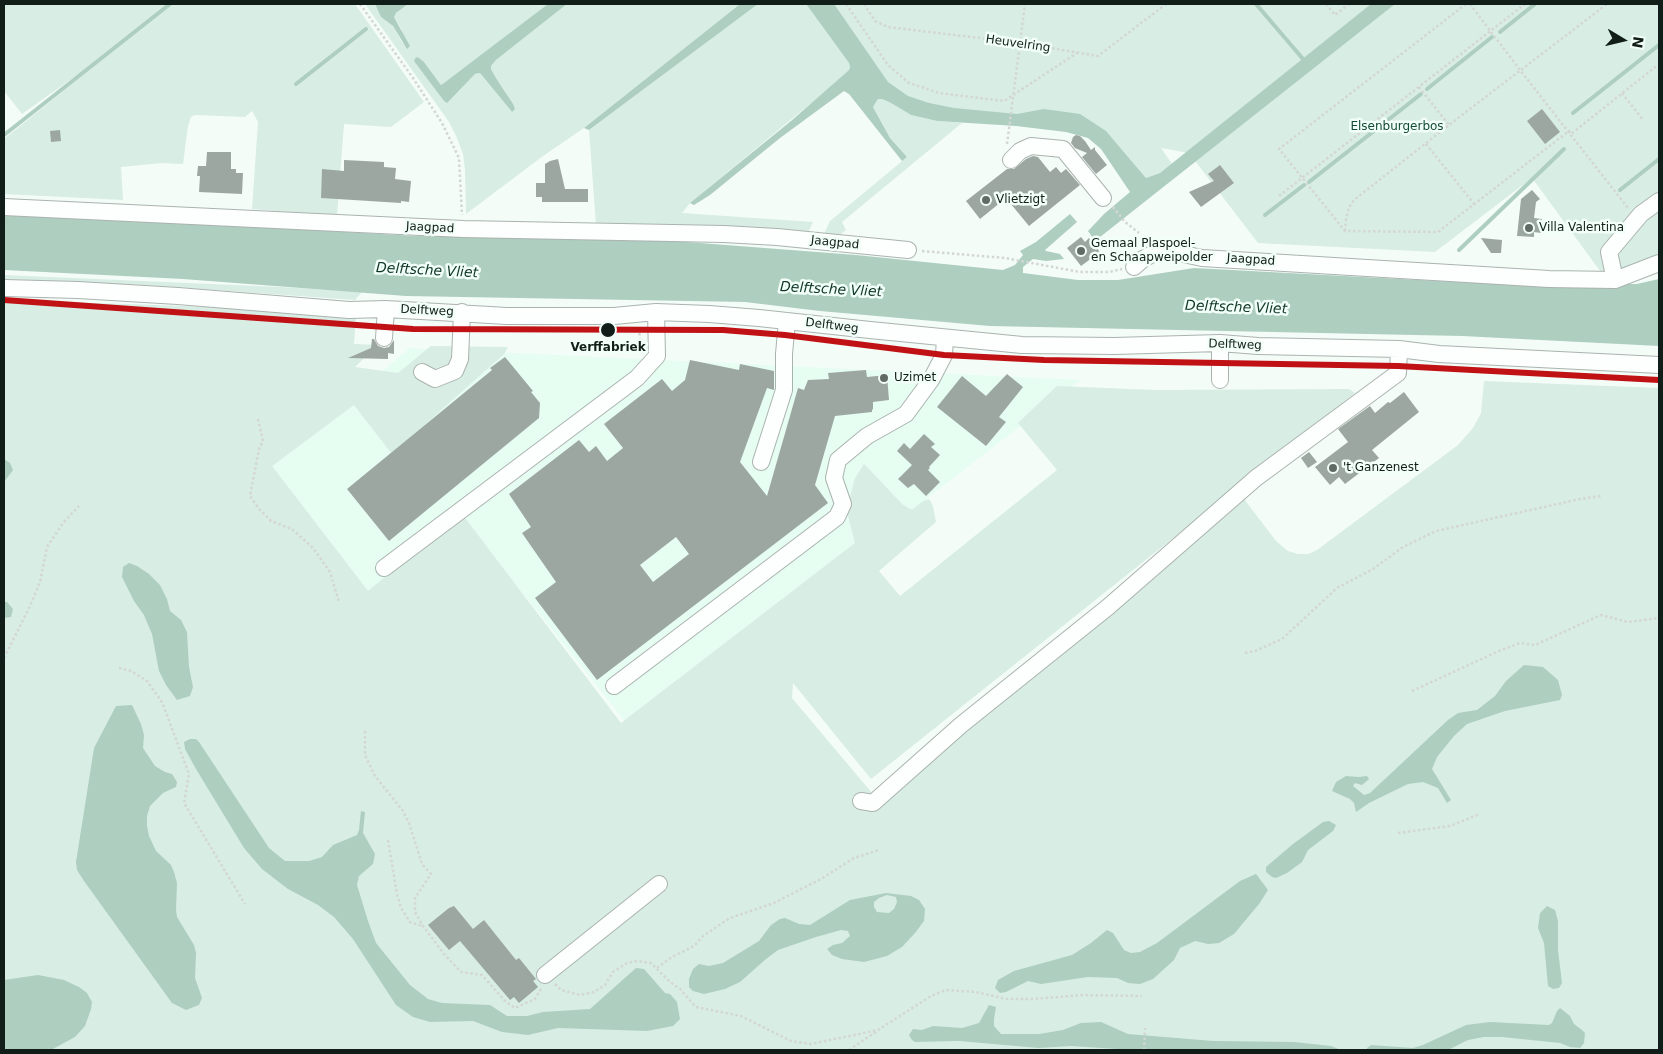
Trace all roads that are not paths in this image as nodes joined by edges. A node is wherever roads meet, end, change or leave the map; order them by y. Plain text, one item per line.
1 (1011, 160) dead end
2 (1106, 201) road end
3 (1659, 201) edge
4 (4, 207) edge
5 (908, 250) road end
6 (1659, 263) edge
7 (1134, 267) road end
8 (1615, 280) junction
9 (4, 288) edge
10 (386, 309) junction
11 (462, 312) junction
12 (656, 312) junction
13 (787, 321) junction
14 (384, 338) dead end
15 (945, 338) junction
16 (1220, 343) junction
17 (1399, 349) junction
18 (1659, 365) edge
19 (422, 372) dead end
20 (1220, 380) dead end
21 (760, 462) dead end
22 (384, 568) dead end
23 (614, 686) dead end
24 (862, 801) dead end
25 (659, 884) dead end
26 (545, 975) road end

1 - 2 street
3 - 8 street
4 - 5 street, Jaagpad
6 - 8 street, Jaagpad
7 - 8 street, Jaagpad
9 - 10 street, Delftweg
10 - 11 street, Delftweg
10 - 14 street
11 - 12 street, Delftweg
11 - 19 street
12 - 13 street, Delftweg
12 - 22 street
13 - 15 street, Delftweg
13 - 21 street
15 - 16 street, Delftweg
15 - 23 street
16 - 17 street, Delftweg
16 - 20 street
17 - 18 street, Delftweg
17 - 24 street
25 - 26 street

